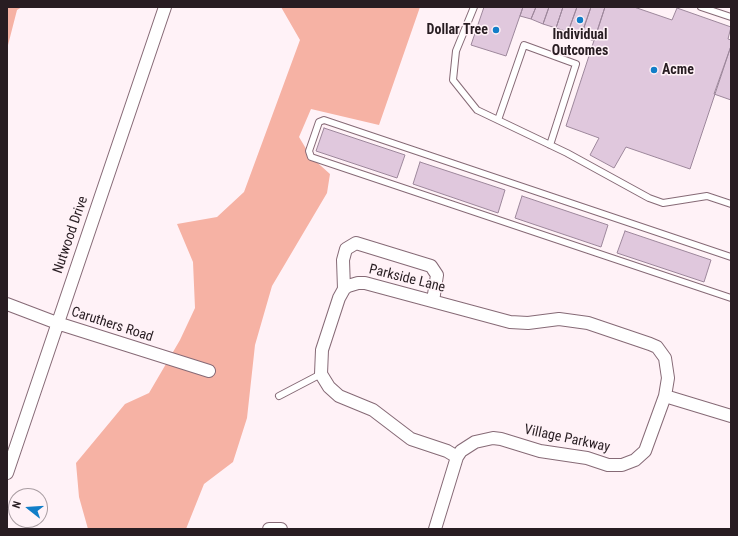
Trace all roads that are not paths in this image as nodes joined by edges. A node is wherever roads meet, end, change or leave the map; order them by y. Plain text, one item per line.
1 (165, 7) edge
2 (474, 7) edge
3 (701, 7) edge
4 (731, 17) edge
5 (498, 120) junction
6 (550, 145) junction
7 (731, 204) edge
8 (731, 257) edge
9 (344, 289) junction
10 (731, 298) edge
11 (433, 302) junction
12 (7, 304) edge
13 (57, 323) junction
14 (209, 371) dead end
15 (321, 374) junction
16 (279, 396) dead end
17 (665, 396) junction
18 (731, 416) edge
19 (457, 457) junction
20 (7, 473) edge
21 (268, 529) edge
22 (281, 529) edge
23 (435, 529) edge

1 - 13 street, Nutwood Drive
2 - 5 lane
3 - 4 lane
5 - 6 lane
5 - 6 lane
6 - 7 lane
8 - 10 lane
9 - 11 street, Parkside Lane
9 - 11 street
9 - 15 street
11 - 17 street, Parkside Lane
12 - 13 street, Caruthers Road
13 - 14 street, Caruthers Road
13 - 20 street, Nutwood Drive
15 - 16 lane
15 - 19 street
17 - 18 street
17 - 19 street, Village Parkway
19 - 23 street
21 - 22 street

